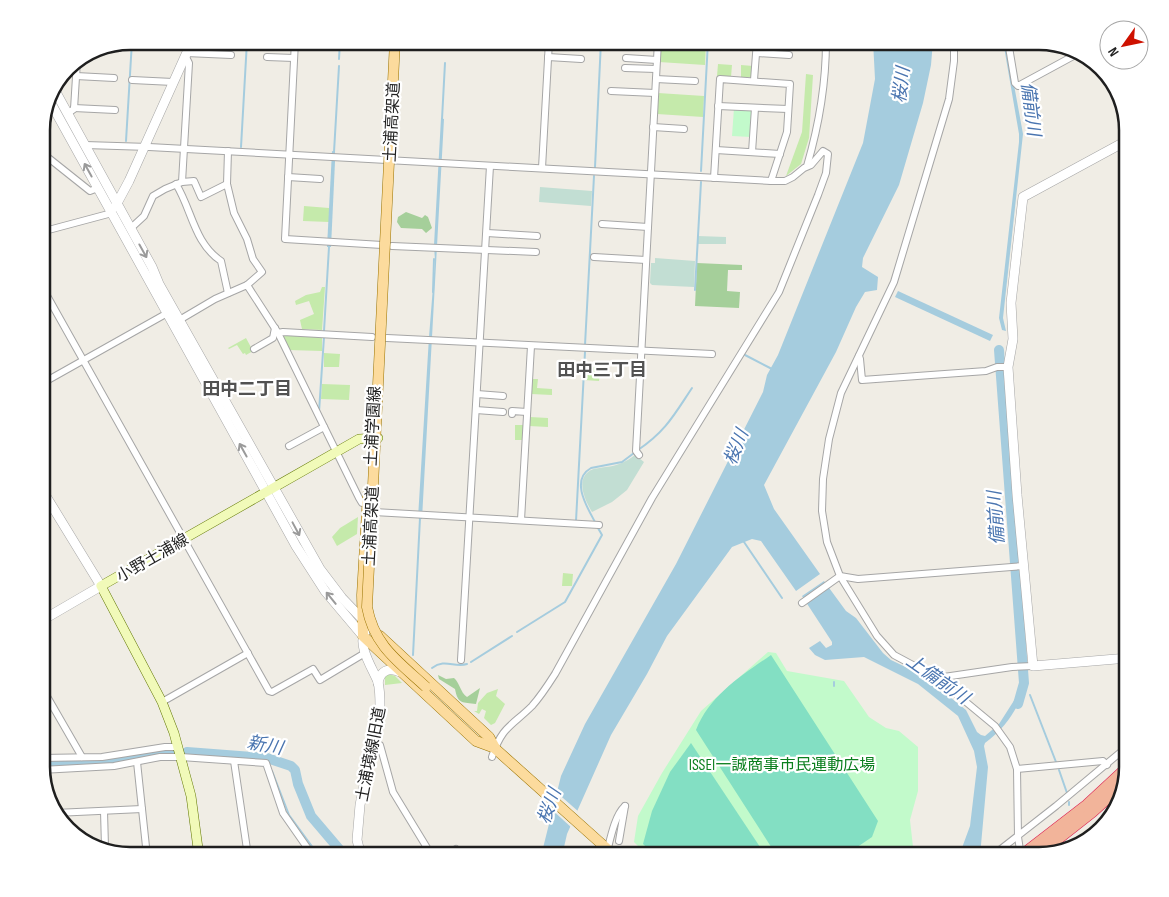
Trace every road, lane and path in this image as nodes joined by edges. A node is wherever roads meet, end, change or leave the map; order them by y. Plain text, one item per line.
1 (188, 50) edge
2 (294, 50) edge
3 (394, 50) edge
4 (394, 50) edge
5 (399, 50) edge
6 (548, 50) edge
7 (658, 50) edge
8 (757, 50) edge
9 (826, 50) edge
10 (954, 50) edge
11 (1010, 50) edge
12 (186, 54) junction
13 (757, 54) junction
14 (231, 55) dead end
15 (789, 55) dead end
16 (268, 57) dead end
17 (548, 57) junction
18 (1071, 57) edge
19 (294, 58) junction
20 (626, 58) dead end
21 (582, 59) dead end
22 (657, 60) junction
23 (626, 68) dead end
24 (656, 69) junction
25 (76, 70) edge
26 (76, 76) junction
27 (114, 78) dead end
28 (656, 79) junction
29 (132, 80) dead end
30 (754, 80) junction
31 (695, 81) dead end
32 (173, 82) junction
33 (611, 92) dead end
34 (655, 93) junction
35 (58, 94) edge
36 (718, 106) junction
37 (53, 108) edge
38 (755, 108) junction
39 (788, 109) junction
40 (116, 110) dead end
41 (71, 111) junction
42 (653, 127) junction
43 (684, 129) dead end
44 (85, 145) junction
45 (1119, 145) edge
46 (144, 147) junction
47 (183, 149) junction
48 (716, 150) junction
49 (228, 152) junction
50 (752, 152) junction
51 (780, 154) junction
52 (289, 155) junction
53 (50, 158) edge
54 (390, 160) junction
55 (490, 166) junction
56 (807, 166) junction
57 (542, 168) junction
58 (650, 175) junction
59 (288, 177) junction
60 (714, 178) junction
61 (320, 179) dead end
62 (771, 181) junction
63 (179, 183) junction
64 (227, 184) junction
65 (98, 188) junction
66 (117, 204) junction
67 (112, 213) junction
68 (602, 224) dead end
69 (648, 227) junction
70 (131, 228) junction
71 (50, 230) edge
72 (486, 233) junction
73 (537, 236) dead end
74 (387, 245) junction
75 (486, 251) junction
76 (536, 252) dead end
77 (594, 257) dead end
78 (646, 260) junction
79 (247, 285) junction
80 (228, 293) junction
81 (50, 299) edge
82 (171, 312) junction
83 (176, 322) junction
84 (276, 331) junction
85 (372, 337) dead end
86 (387, 338) dead end
87 (480, 343) junction
88 (531, 346) junction
89 (254, 349) dead end
90 (642, 351) junction
91 (712, 354) dead end
92 (859, 356) junction
93 (85, 360) junction
94 (1002, 367) junction
95 (50, 380) edge
96 (477, 394) junction
97 (502, 396) dead end
98 (476, 410) junction
99 (503, 412) dead end
100 (527, 412) junction
101 (512, 414) dead end
102 (324, 427) junction
103 (375, 437) junction
104 (289, 446) dead end
105 (336, 452) junction
106 (639, 455) dead end
107 (275, 488) junction
108 (266, 493) junction
109 (50, 501) edge
110 (367, 503) junction
111 (374, 512) junction
112 (469, 518) junction
113 (521, 520) junction
114 (599, 525) dead end
115 (184, 539) junction
116 (1017, 566) junction
117 (840, 576) junction
118 (101, 586) junction
119 (802, 603) dead end
120 (50, 616) edge
121 (365, 622) junction
122 (363, 636) junction
123 (248, 653) junction
124 (365, 653) junction
125 (1119, 659) edge
126 (461, 660) dead end
127 (1030, 667) junction
128 (400, 672) junction
129 (937, 678) junction
130 (378, 683) junction
131 (50, 702) edge
132 (162, 702) junction
133 (373, 742) junction
134 (178, 747) junction
135 (496, 753) junction
136 (1119, 754) edge
137 (82, 757) junction
138 (181, 757) junction
139 (50, 758) edge
140 (234, 761) junction
141 (137, 762) junction
142 (1107, 765) junction
143 (1119, 767) edge
144 (1017, 769) junction
145 (50, 770) edge
146 (1118, 776) edge
147 (1115, 791) edge
148 (1109, 806) edge
149 (142, 809) junction
150 (104, 811) junction
151 (65, 813) edge
152 (1018, 837) junction
153 (619, 841) dead end
154 (1048, 842) junction
155 (105, 843) edge
156 (1044, 846) edge
157 (146, 847) edge
158 (198, 847) edge
159 (247, 847) edge
160 (307, 847) edge
161 (359, 847) edge
162 (427, 847) edge
163 (603, 847) edge
164 (609, 847) edge
165 (1004, 847) edge
166 (1019, 847) edge
167 (1035, 847) edge

1 - 12 street
2 - 19 street
3 - 54 main road, 土浦学園線
4 - 135 main road, 土浦高架道, bridge
5 - 54 main road, 土浦学園線
6 - 17 street
7 - 22 street
8 - 13 street
9 - 56 street
10 - 92 street
11 - 18 street
12 - 14 street
12 - 32 street
12 - 47 street
13 - 15 street
13 - 30 street
16 - 19 street
17 - 21 street
17 - 57 street
19 - 52 street
20 - 22 street
22 - 24 street
23 - 24 street
24 - 28 street
25 - 26 street
26 - 27 street
26 - 41 street
28 - 31 street
28 - 34 street
29 - 32 street
30 - 36 street
30 - 39 street
32 - 46 street
33 - 34 street
34 - 42 street
35 - 41 street
36 - 38 street
36 - 48 street
65 -> 37 street
38 - 39 street
38 - 50 street
39 - 51 street
40 - 41 street
41 - 44 street
42 - 43 street
42 - 58 street
44 - 46 street
44 - 66 street
45 - 94 street
46 - 47 street
46 - 66 street
47 - 49 street
47 - 63 street
48 - 50 street
48 - 60 street
49 - 52 street
49 - 64 street
50 - 51 street
51 - 62 street
52 - 54 street
52 - 59 street
53 - 65 street
54 - 55 street
54 - 74 main road, 土浦学園線
54 - 103 main road, 土浦学園線
55 - 57 street
55 - 72 street
56 - 62 street
56 - 135 street
57 - 58 street
58 - 60 street
58 - 69 street
59 - 61 street
59 - 74 street
60 - 62 street
63 - 64 street
63 - 70 street
63 - 80 street
64 - 79 street
65 - 67 street
66 - 67 street
66 - 70 street
67 - 71 street
67 - 82 street
68 - 69 street
69 - 78 street
70 -> 82 street
72 - 73 street
72 - 75 street
74 - 75 street
74 - 103 main road, 土浦学園線
75 - 76 street
75 - 87 street
77 - 78 street
78 - 90 street
79 - 80 street
79 - 84 street
80 - 83 street
81 - 93 street
82 - 83 street
82 - 93 street
83 - 107 street
108 -> 83 street
84 - 85 street
84 - 89 street
84 - 102 street
86 - 87 street
87 - 88 street
87 - 96 street
88 - 90 street
88 - 100 street
90 - 91 street
90 - 106 street
92 - 94 street
92 - 117 street
93 - 95 street
93 - 115 street
94 - 116 street
96 - 97 street
96 - 98 street
98 - 99 street
98 - 112 street
100 - 101 street
100 - 113 street
102 - 104 street
102 - 105 street
103 - 105 main road, 小野土浦線
103 - 110 main road, 土浦学園線
103 - 111 main road, 土浦学園線
105 - 107 main road, 小野土浦線
105 - 110 street
107 - 108 main road, 小野土浦線
107 -> 121 street
108 - 115 main road, 小野土浦線
122 -> 108 street
109 - 118 street
110 - 121 main road, 土浦学園線
111 - 112 street
111 - 121 main road, 土浦学園線
112 - 113 street
112 - 126 street
113 - 114 street
115 - 118 main road, 小野土浦線
115 - 123 street
116 - 117 street
116 - 127 street
117 - 119 street
117 - 129 street
118 - 120 street
118 - 132 main road, 小野土浦線
121 - 122 main road, 土浦学園線
121 - 135 main road
122 - 124 street, 土浦境線旧道
122 - 128 main road
123 - 124 street
123 - 132 street
124 - 130 street, 土浦境線旧道
125 - 127 street
127 - 129 street
128 - 130 street
128 - 135 main road
129 - 144 street
130 - 133 street, 土浦境線旧道
131 - 137 street
132 - 134 main road, 小野土浦線
133 - 161 street, 土浦境線旧道
133 - 162 street
134 - 137 street
134 - 138 main road, 小野土浦線
135 - 163 main road
136 - 142 street
137 - 139 street
138 - 140 street
138 - 141 street
138 - 158 main road, 小野土浦線
140 - 159 street
140 - 160 street
141 - 145 street
141 - 149 street
142 - 144 street
142 - 152 street
143 - 154 highway
144 - 152 street
146 - 154 highway
147 - 154 highway
148 - 154 highway
149 - 150 street
149 - 157 street
150 - 151 street
150 - 155 street
152 - 165 street
152 - 166 street
153 - 164 street
154 - 156 highway
154 - 167 highway

